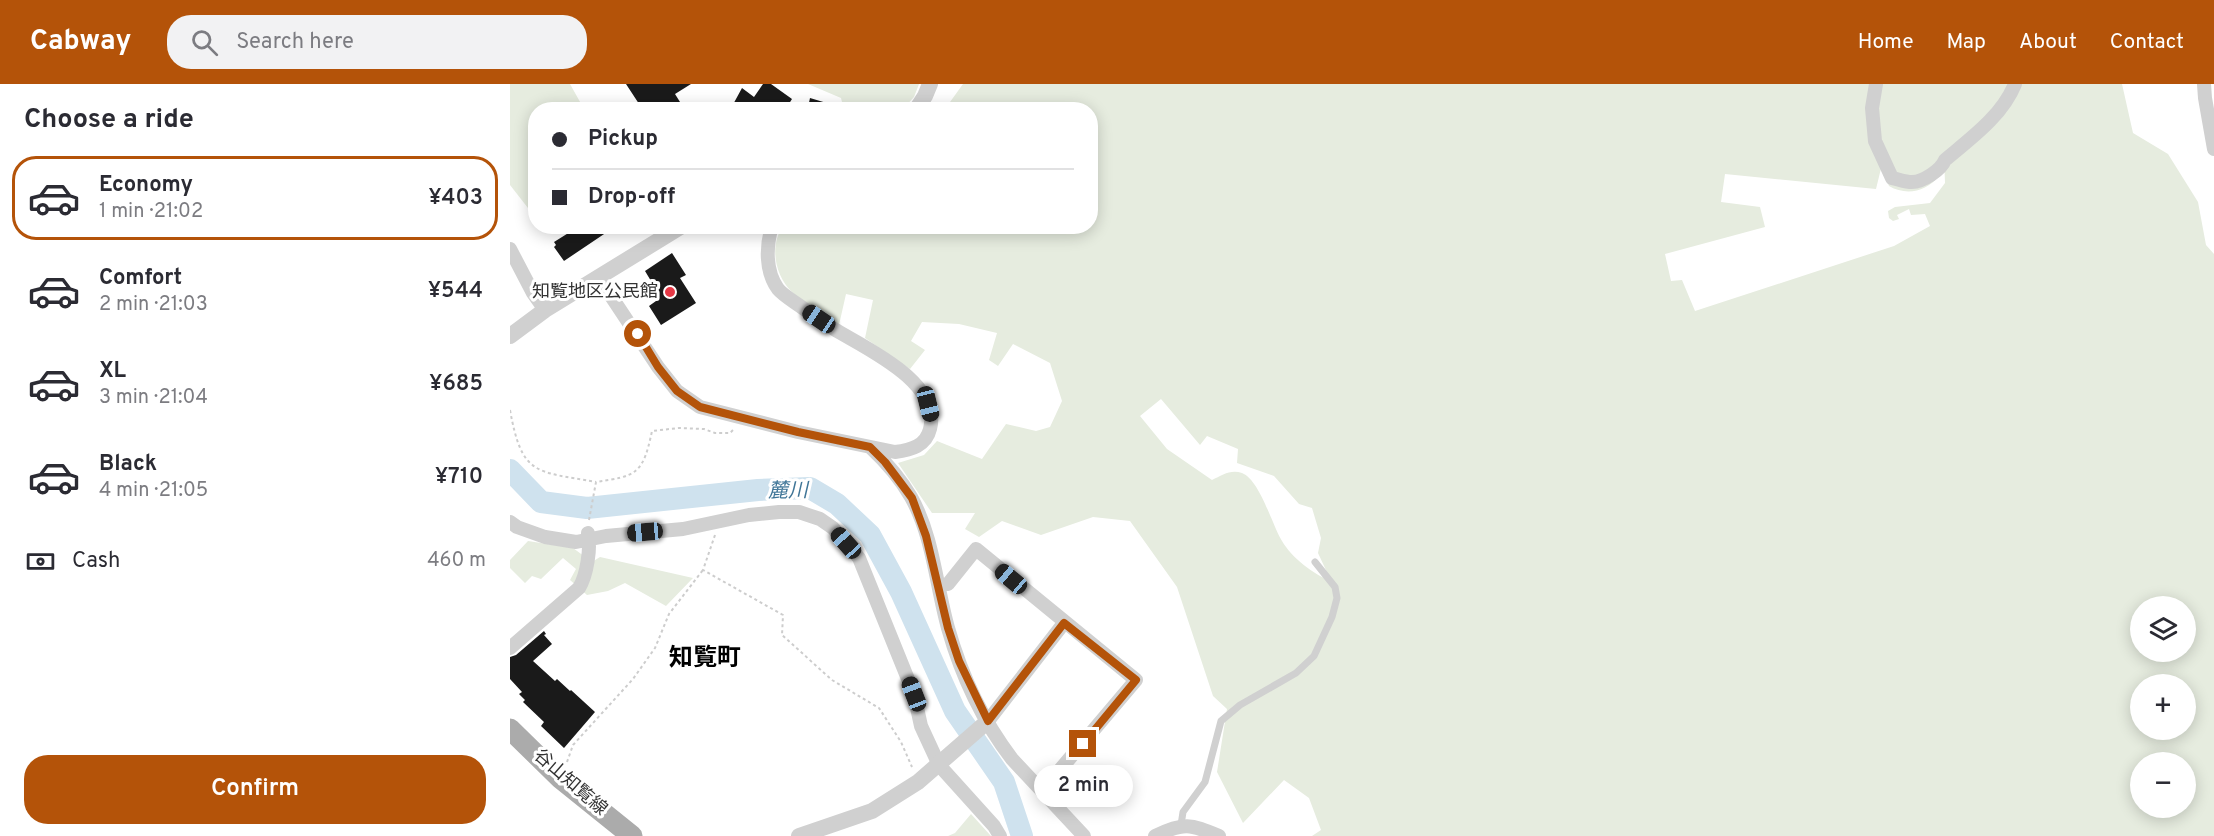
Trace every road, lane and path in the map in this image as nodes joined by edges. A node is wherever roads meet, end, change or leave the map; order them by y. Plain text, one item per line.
1 (930, 84) edge
2 (1876, 84) edge
3 (2015, 84) edge
4 (2204, 84) edge
5 (921, 102) edge
6 (2214, 148) edge
7 (669, 234) edge
8 (770, 234) edge
9 (510, 249) edge
10 (599, 278) junction
11 (544, 310) junction
12 (510, 336) edge
13 (510, 410) edge
14 (741, 418) junction
15 (870, 447) junction
16 (596, 482) junction
17 (720, 521) junction
18 (510, 522) edge
19 (588, 535) junction
20 (1315, 562) dead end
21 (703, 570) junction
22 (948, 584) dead end
23 (1064, 623) junction
24 (510, 648) edge
25 (985, 723) junction
26 (510, 729) edge
27 (939, 765) junction
28 (560, 778) junction
29 (918, 782) junction
30 (1042, 791) junction
31 (1181, 825) junction
32 (632, 836) edge
33 (799, 836) edge
34 (1000, 836) edge
35 (1084, 836) edge
36 (1155, 836) edge
37 (1219, 836) edge

1 - 5 street
2 - 3 street
4 - 6 street
7 - 10 street
8 - 15 street
9 - 11 street
10 - 11 street
10 - 14 street
11 - 12 street
13 - 16 path
14 - 15 street
14 - 16 path
15 - 25 street
16 - 19 path
17 - 19 street
17 - 21 path
17 - 27 street
18 - 19 street
19 - 24 street
20 - 31 lane
21 - 28 path
21 - 29 path
22 - 23 street
23 - 25 street
23 - 30 street
25 - 27 street
25 - 30 street
26 - 28 main road, 谷山知覧線
27 - 29 street
27 - 34 street
28 - 32 main road, 谷山知覧線
29 - 33 street
30 - 35 street
31 - 36 street
31 - 37 street

